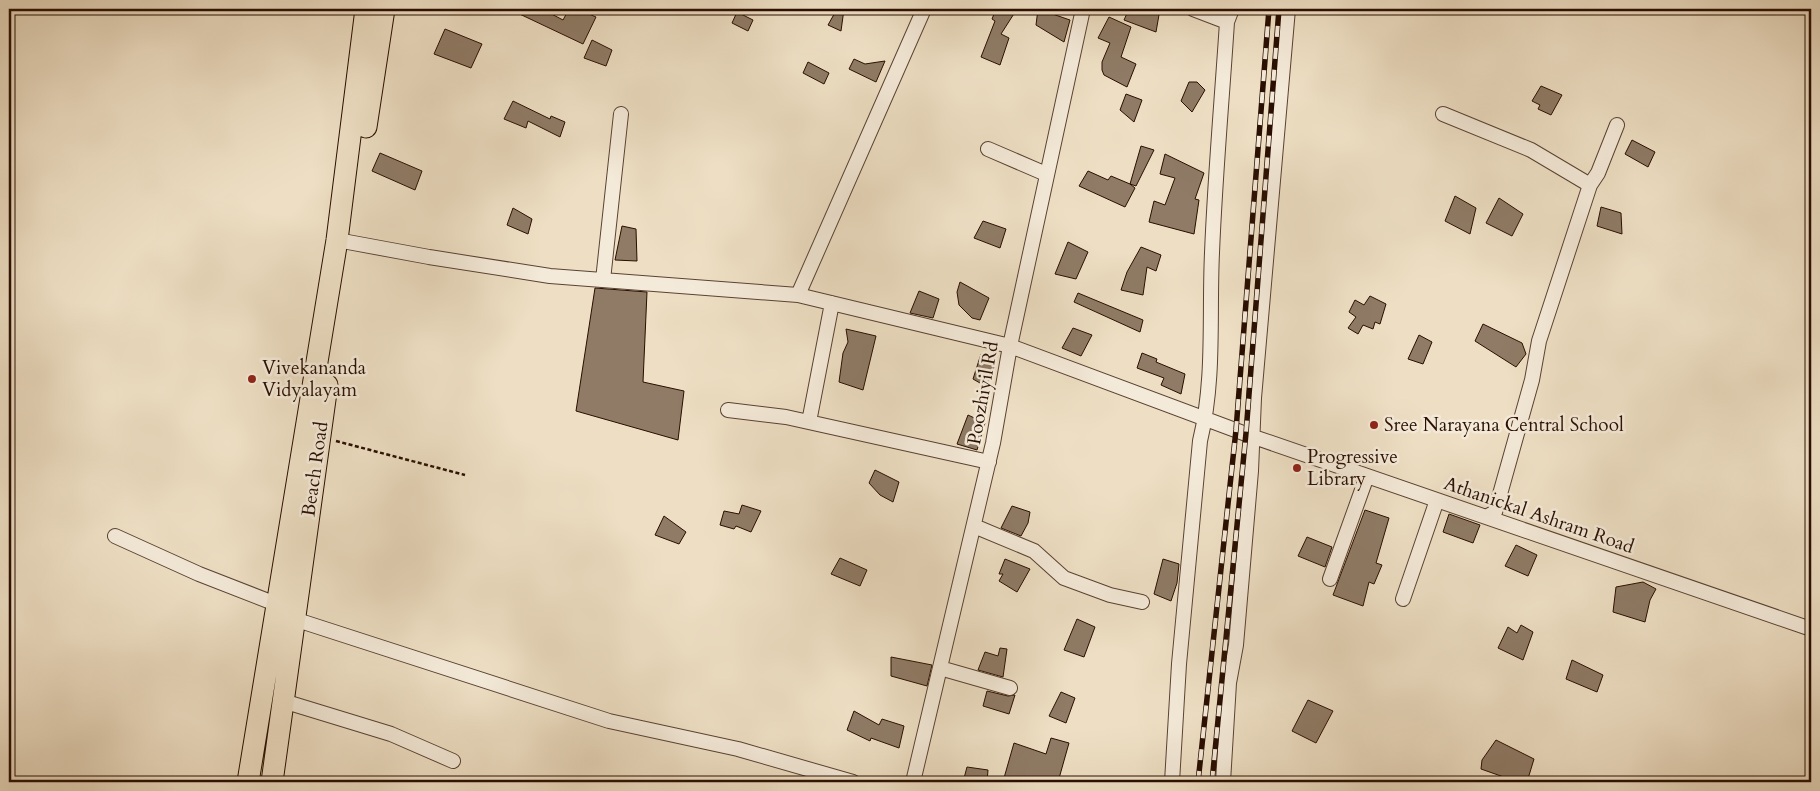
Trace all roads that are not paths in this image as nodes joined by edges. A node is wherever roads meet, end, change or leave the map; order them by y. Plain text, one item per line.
1 (366, 9) edge
2 (384, 9) edge
3 (924, 9) edge
4 (1083, 9) edge
5 (1193, 9) edge
6 (1232, 9) edge
7 (1288, 9) edge
8 (1227, 22) junction
9 (621, 114) dead end
10 (1443, 114) dead end
11 (1617, 126) dead end
12 (988, 149) dead end
13 (1046, 174) junction
14 (1590, 184) junction
15 (342, 241) junction
16 (603, 280) junction
17 (798, 295) junction
18 (832, 303) junction
19 (1010, 346) junction
20 (728, 410) dead end
21 (1206, 419) junction
22 (809, 422) junction
23 (1254, 437) junction
24 (989, 462) junction
25 (1367, 476) junction
26 (1437, 500) junction
27 (1486, 517) junction
28 (974, 526) junction
29 (115, 536) dead end
30 (1330, 579) dead end
31 (1403, 599) dead end
32 (1142, 602) dead end
33 (276, 604) junction
34 (294, 620) junction
35 (1811, 629) edge
36 (940, 668) junction
37 (1010, 688) dead end
38 (283, 701) junction
39 (453, 761) dead end
40 (248, 782) edge
41 (272, 782) edge
42 (853, 782) edge
43 (913, 782) edge
44 (1172, 782) edge
45 (1223, 782) edge

1 - 15 main road
2 - 15 main road, Beach Road
3 - 17 street
4 - 13 street, Poozhiyil Rd
5 - 8 street
6 - 8 street
7 - 23 street
8 - 21 street
9 - 16 street
10 - 14 street
11 - 14 street
12 - 13 street
13 - 19 street, Poozhiyil Rd
14 - 27 street
15 - 16 street, Athanickal Ashram Road
15 - 33 main road
15 - 34 main road, Beach Road
16 - 17 street, Athanickal Ashram Road
17 - 18 street, Athanickal Ashram Road
18 - 19 street, Athanickal Ashram Road
18 - 22 street
19 - 21 street, Athanickal Ashram Road
19 - 24 street, Poozhiyil Rd
20 - 22 street
21 - 23 street, Athanickal Ashram Road
21 - 44 street
22 - 24 street
23 - 25 street, Athanickal Ashram Road
23 - 45 street
24 - 28 street, Poozhiyil Rd
25 - 26 street, Athanickal Ashram Road
25 - 30 street
26 - 27 street, Athanickal Ashram Road
26 - 31 street
27 - 35 street, Athanickal Ashram Road
28 - 32 street
28 - 36 street, Poozhiyil Rd
29 - 33 street
33 - 40 main road
34 - 38 main road, Beach Road
34 - 42 street
36 - 37 street
36 - 43 street, Poozhiyil Rd
38 - 39 street
38 - 41 main road, Beach Road

